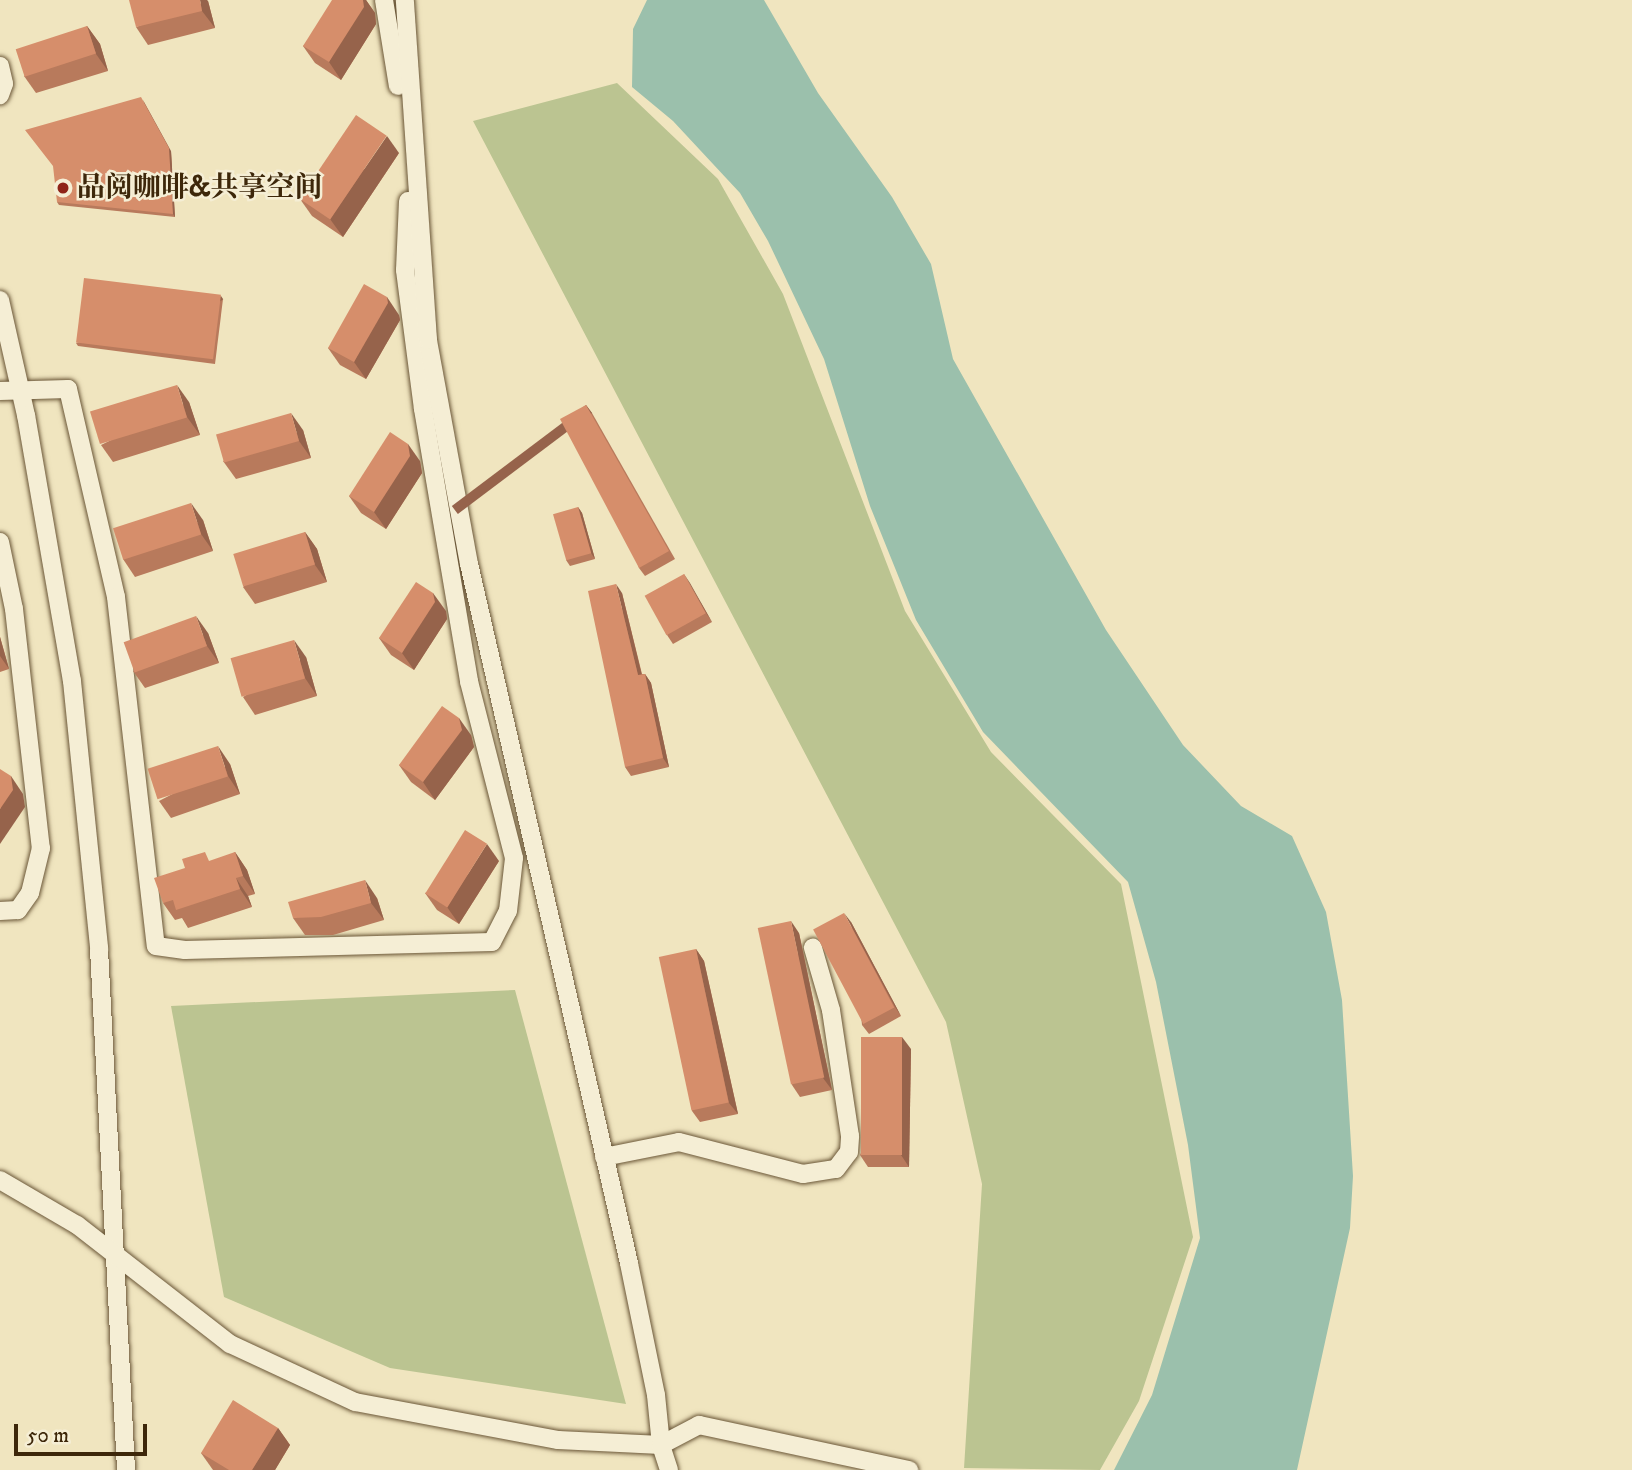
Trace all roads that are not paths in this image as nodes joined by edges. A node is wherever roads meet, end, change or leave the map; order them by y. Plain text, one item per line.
1 (384, 0) edge
2 (405, 0) edge
3 (0, 66) edge
4 (0, 95) edge
5 (0, 300) edge
6 (19, 387) junction
7 (0, 391) edge
8 (0, 542) edge
9 (0, 911) edge
10 (813, 948) edge
11 (604, 1157) junction
12 (0, 1180) edge
13 (116, 1258) junction
14 (661, 1445) junction
15 (126, 1470) edge
16 (668, 1470) edge
17 (909, 1470) edge

1 - 6 street
2 - 11 street
3 - 4 street
5 - 6 street
6 - 7 street
6 - 13 street
8 - 9 street
10 - 11 street
11 - 14 street
12 - 13 street
13 - 14 street
13 - 15 street
14 - 16 street
14 - 17 street

